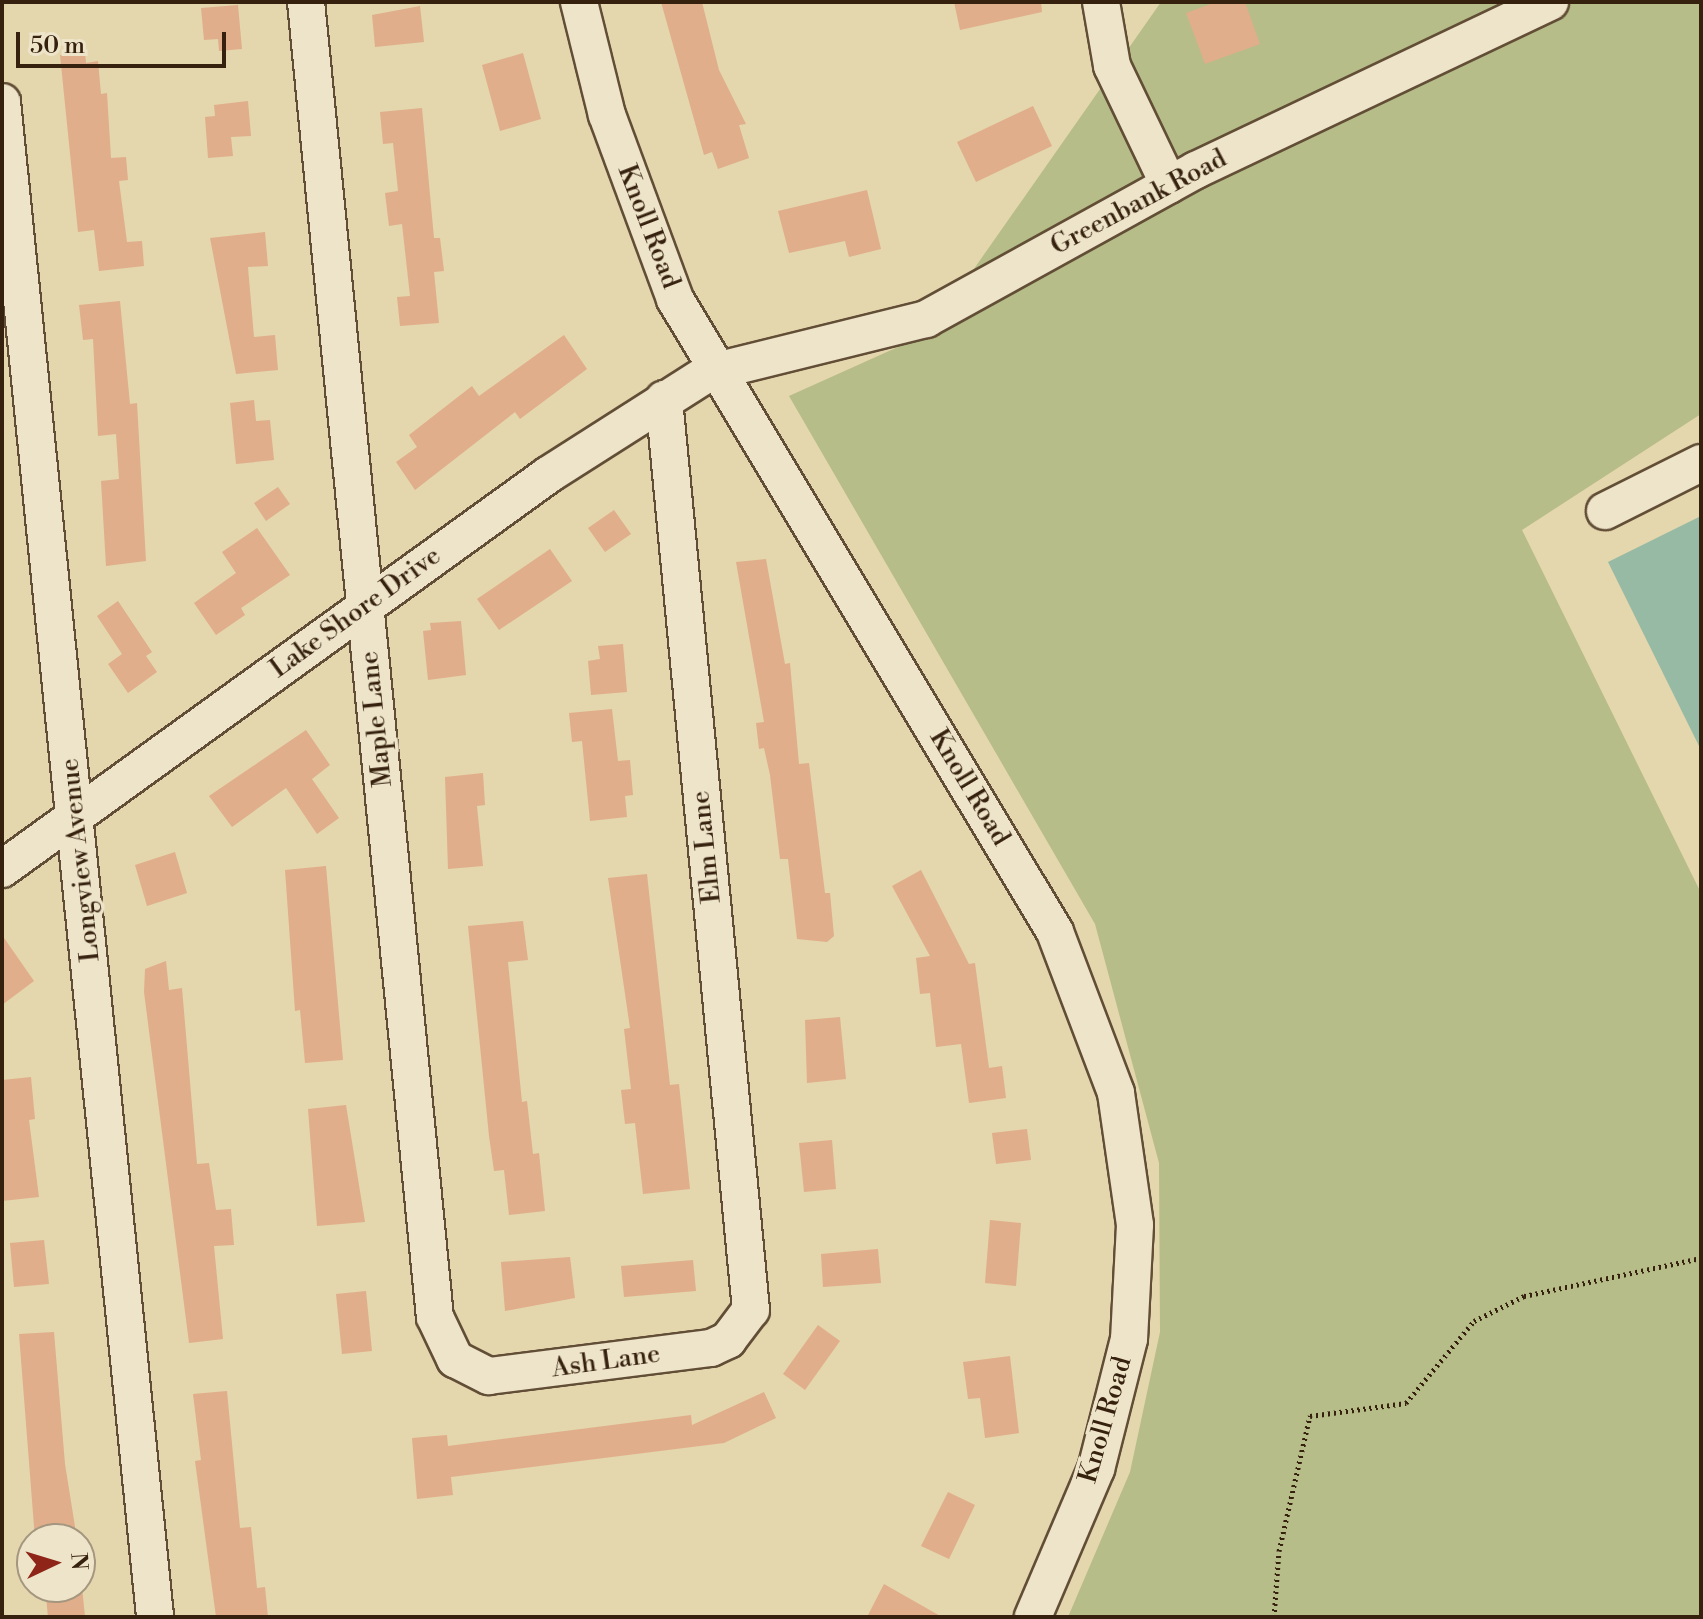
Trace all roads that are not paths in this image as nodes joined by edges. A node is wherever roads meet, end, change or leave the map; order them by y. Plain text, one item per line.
1 (306, 2) edge
2 (579, 2) edge
3 (1101, 2) edge
4 (1550, 2) edge
5 (2, 102) edge
6 (1169, 185) junction
7 (717, 370) junction
8 (664, 399) junction
9 (1701, 463) edge
10 (1605, 511) dead end
11 (366, 606) junction
12 (77, 814) junction
13 (2, 869) edge
14 (754, 1294) joint
15 (442, 1340) joint
16 (155, 1617) edge
17 (1033, 1617) edge

1 - 11 street, Maple Lane
2 - 7 street, Knoll Road
3 - 6 street
4 - 6 street, Greenbank Road
5 - 12 street, Longview Avenue
6 - 7 street, Greenbank Road
7 - 8 street, Lake Shore Drive
7 - 17 street, Knoll Road
8 - 11 street, Lake Shore Drive
8 - 14 street, Elm Lane
9 - 10 street
11 - 12 street, Lake Shore Drive
11 - 15 street, Maple Lane
12 - 13 street, Lake Shore Drive
12 - 16 street, Longview Avenue
14 - 15 street, Ash Lane

